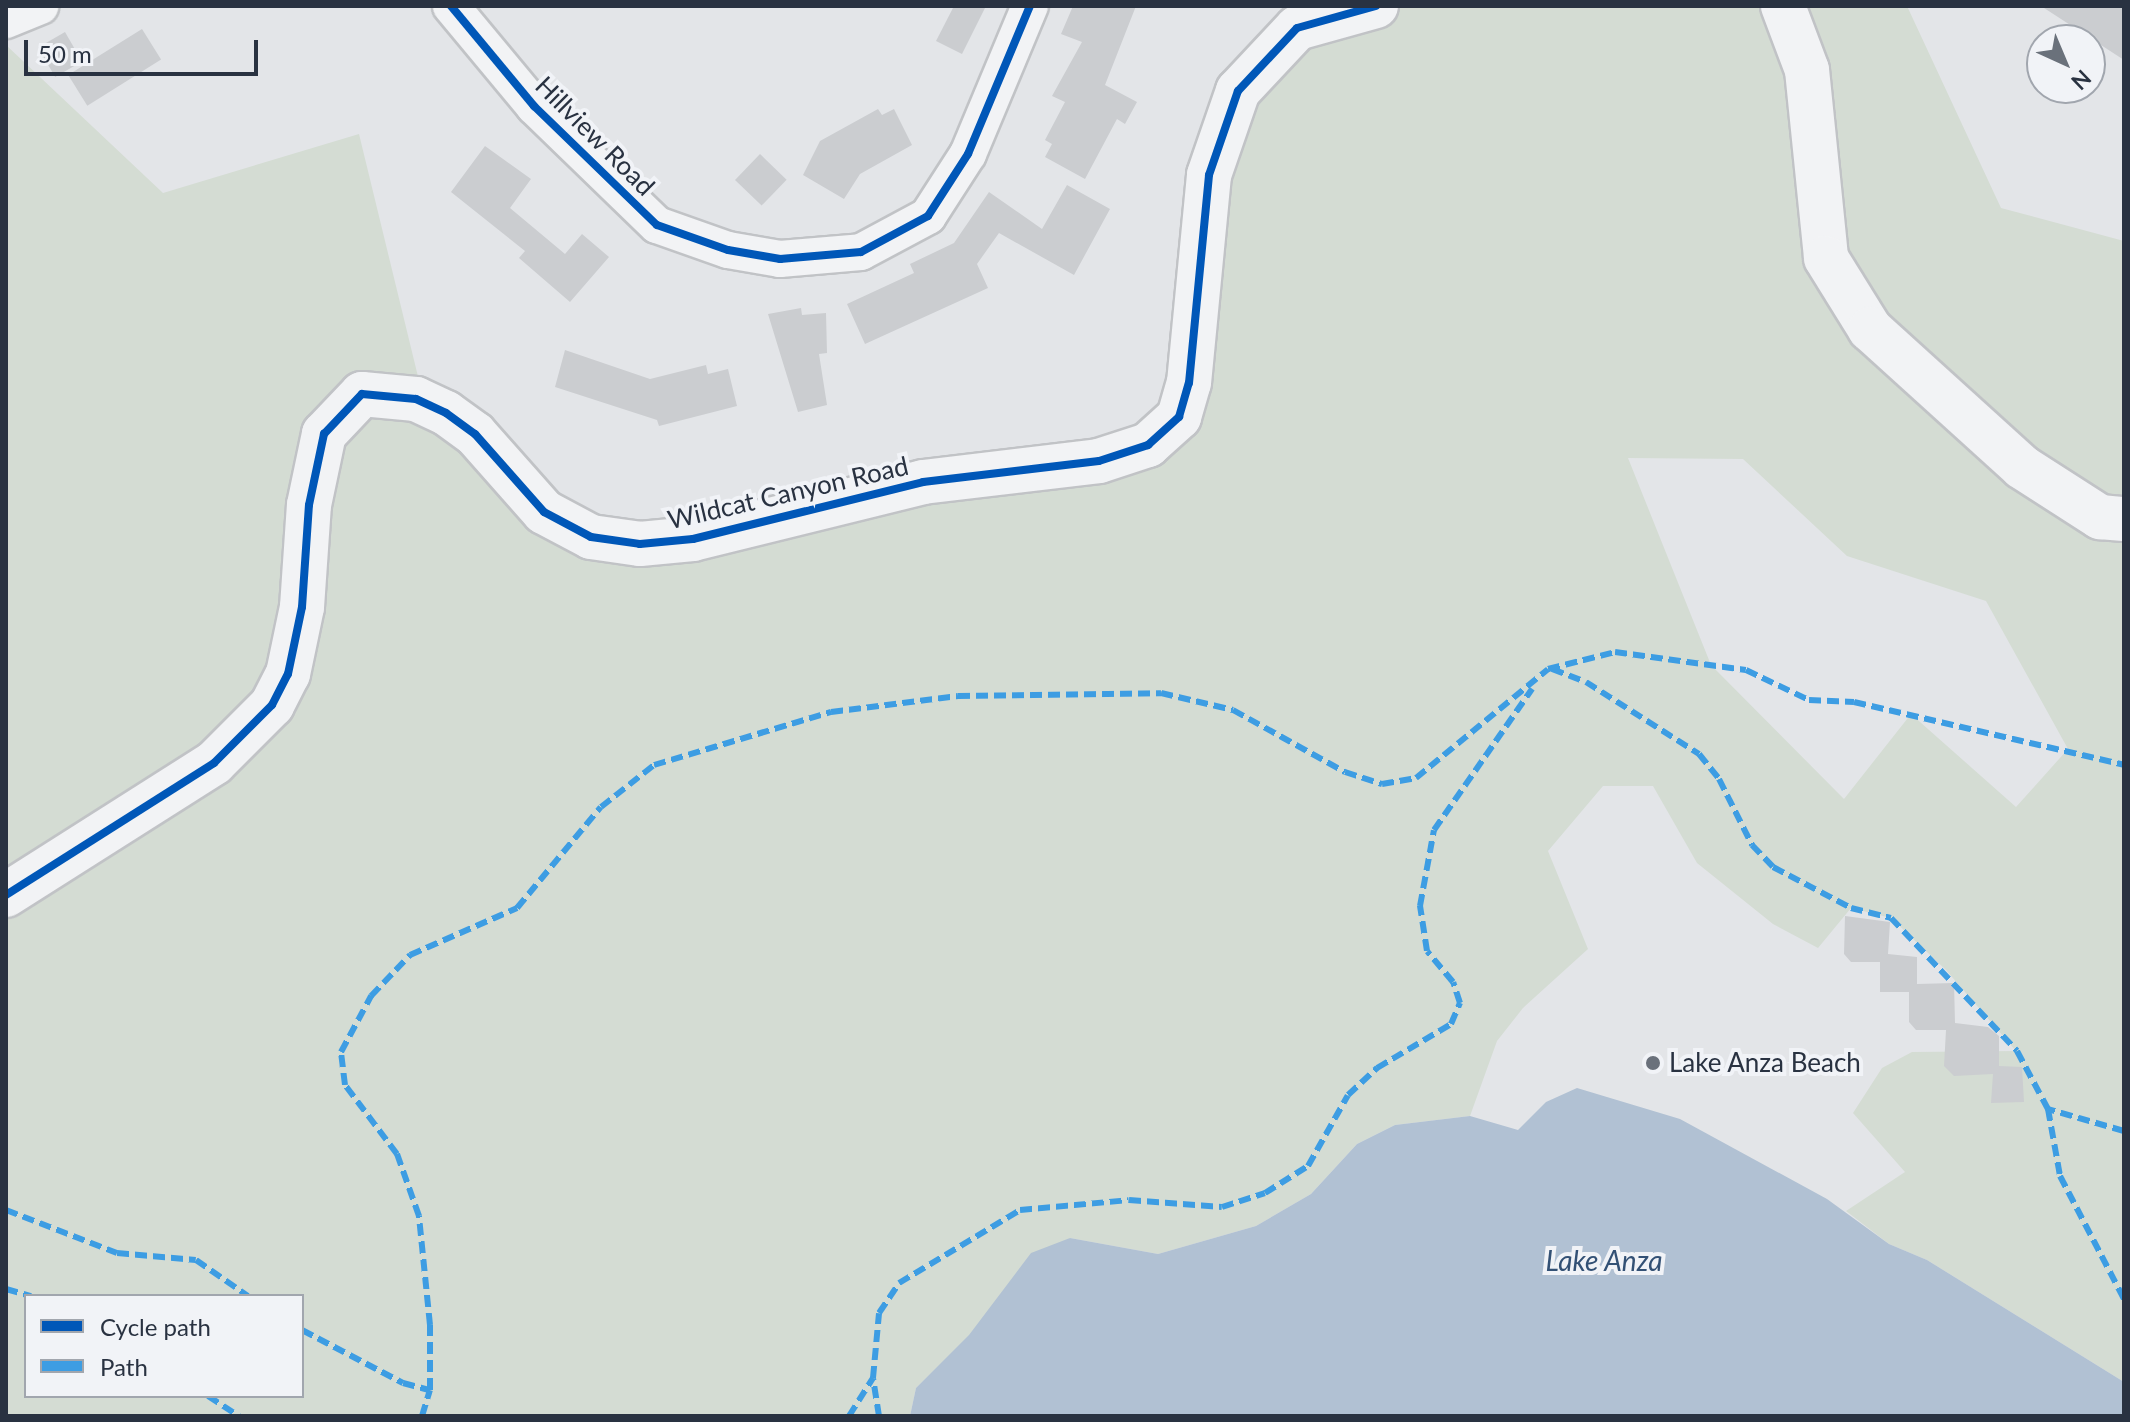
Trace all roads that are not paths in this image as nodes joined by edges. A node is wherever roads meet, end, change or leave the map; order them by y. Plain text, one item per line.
1 (40, 6) edge
2 (451, 6) edge
3 (1030, 6) edge
4 (1376, 6) edge
5 (1783, 6) edge
6 (6, 20) edge
7 (2124, 519) edge
8 (6, 895) edge

1 - 6 street
2 - 3 street, Hillview Road
4 - 8 street, Wildcat Canyon Road
5 - 7 street

